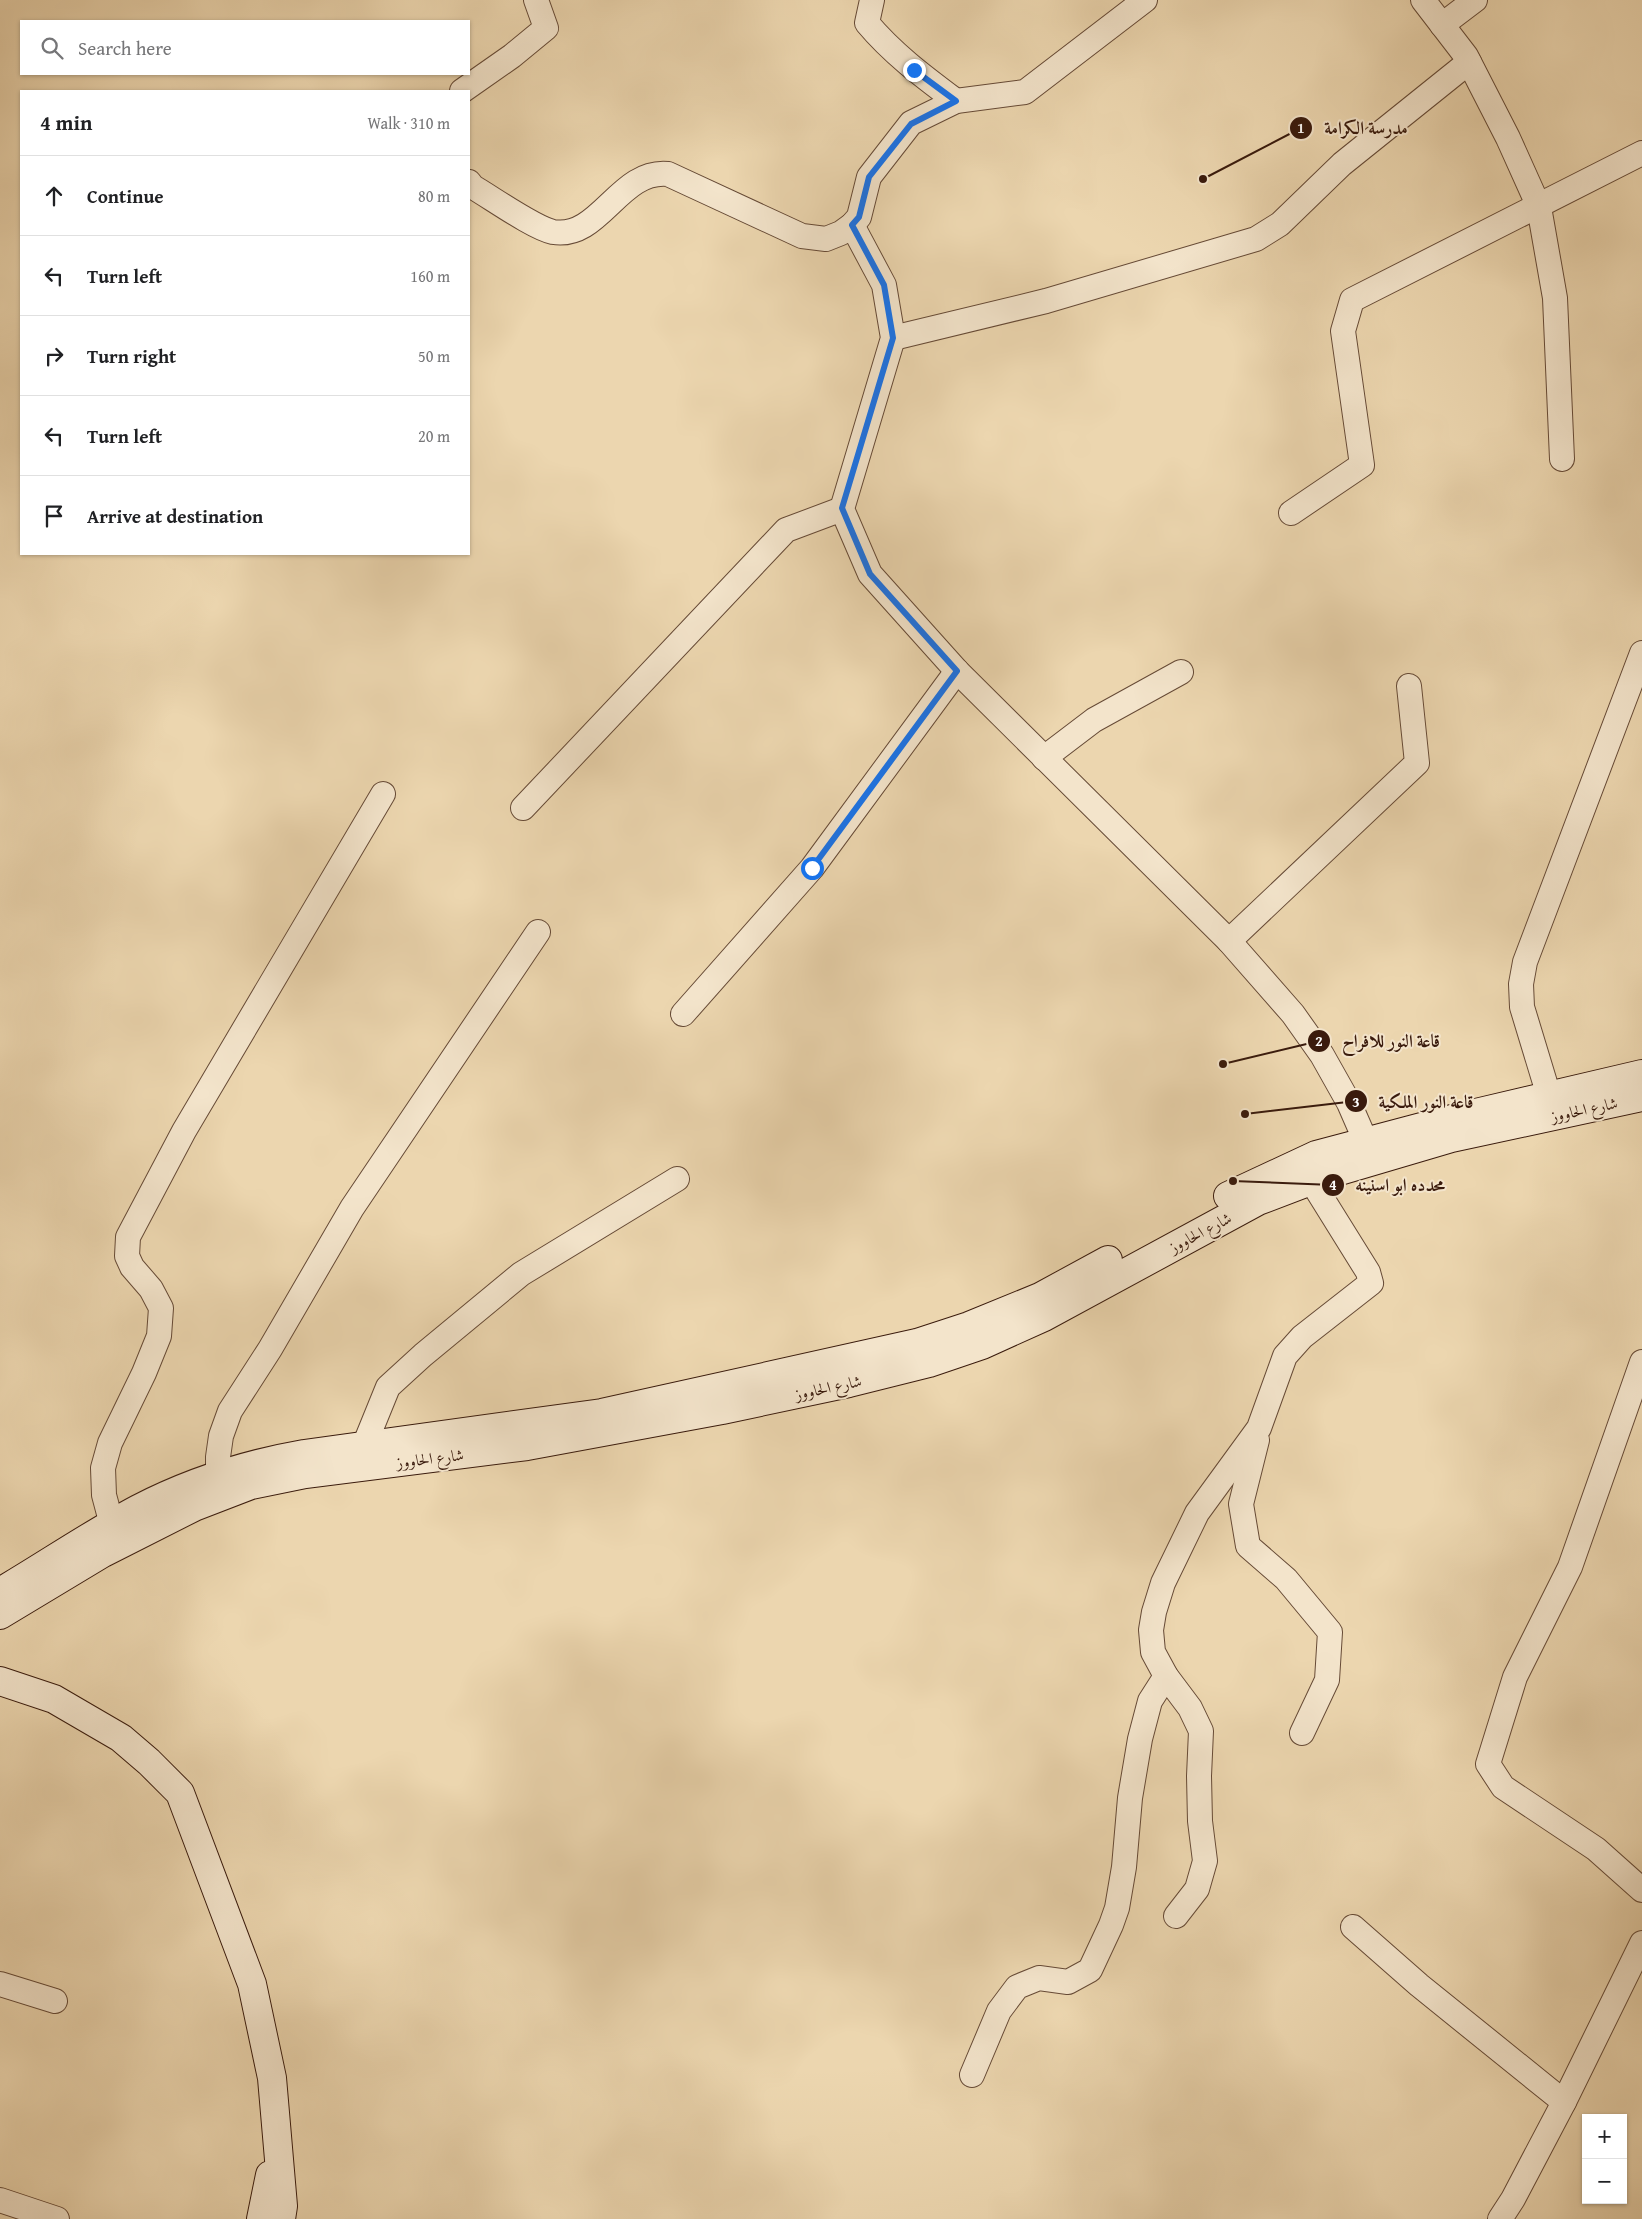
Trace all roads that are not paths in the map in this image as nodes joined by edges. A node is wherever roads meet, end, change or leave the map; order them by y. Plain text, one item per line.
1 (536, 0) edge
2 (872, 0) edge
3 (1145, 0) edge
4 (1423, 0) edge
5 (1476, 0) edge
6 (1442, 24) junction
7 (1469, 62) junction
8 (463, 90) edge
9 (956, 101) junction
10 (1642, 153) edge
11 (470, 183) edge
12 (1539, 207) junction
13 (852, 225) junction
14 (893, 338) junction
15 (1562, 459) dead end
16 (842, 508) junction
17 (1291, 513) dead end
18 (1642, 653) edge
19 (957, 671) junction
20 (1181, 672) dead end
21 (1409, 686) dead end
22 (1044, 758) junction
23 (383, 794) dead end
24 (522, 808) dead end
25 (538, 932) dead end
26 (1228, 941) junction
27 (683, 1014) dead end
28 (1642, 1074) edge
29 (1548, 1096) junction
30 (1642, 1097) edge
31 (1366, 1142) junction
32 (1306, 1172) junction
33 (677, 1178) dead end
34 (1642, 1362) edge
35 (1259, 1428) junction
36 (364, 1446) junction
37 (218, 1476) junction
38 (112, 1525) junction
39 (0, 1592) edge
40 (0, 1615) edge
41 (1166, 1676) junction
42 (0, 1681) edge
43 (1302, 1733) dead end
44 (1642, 1890) edge
45 (1176, 1916) dead end
46 (1353, 1927) dead end
47 (1642, 1943) edge
48 (0, 1984) edge
49 (55, 2001) dead end
50 (972, 2075) dead end
51 (1564, 2102) junction
52 (277, 2139) junction
53 (0, 2200) edge
54 (56, 2219) edge
55 (261, 2219) edge
56 (281, 2219) edge
57 (1500, 2219) edge

1 - 8 street
2 - 9 street
3 - 9 street
4 - 6 street
5 - 6 street
6 - 7 street
7 - 12 street
7 - 14 street
9 - 13 street
10 - 12 street
11 - 13 street
12 - 15 street
12 - 17 street
13 - 14 street
14 - 16 street
16 - 19 street
16 - 24 street
18 - 29 street
19 - 22 street
19 - 27 street
20 - 22 street
21 - 26 street
22 - 26 street
23 - 38 street
25 - 37 street
26 - 31 street
28 - 29 main road
29 - 31 main road
30 - 32 main road, شارع الحاووز
31 - 32 main road
32 - 35 street
32 - 36 main road
32 - 40 main road, شارع الحاووز
33 - 36 street
34 - 44 street
35 - 41 street
35 - 43 street
36 - 37 main road
37 - 38 main road
38 - 39 main road
41 - 45 street
41 - 50 street
42 - 52 main road
46 - 51 street
47 - 51 street
48 - 49 street
51 - 57 street
52 - 55 main road
52 - 56 main road
53 - 54 street

